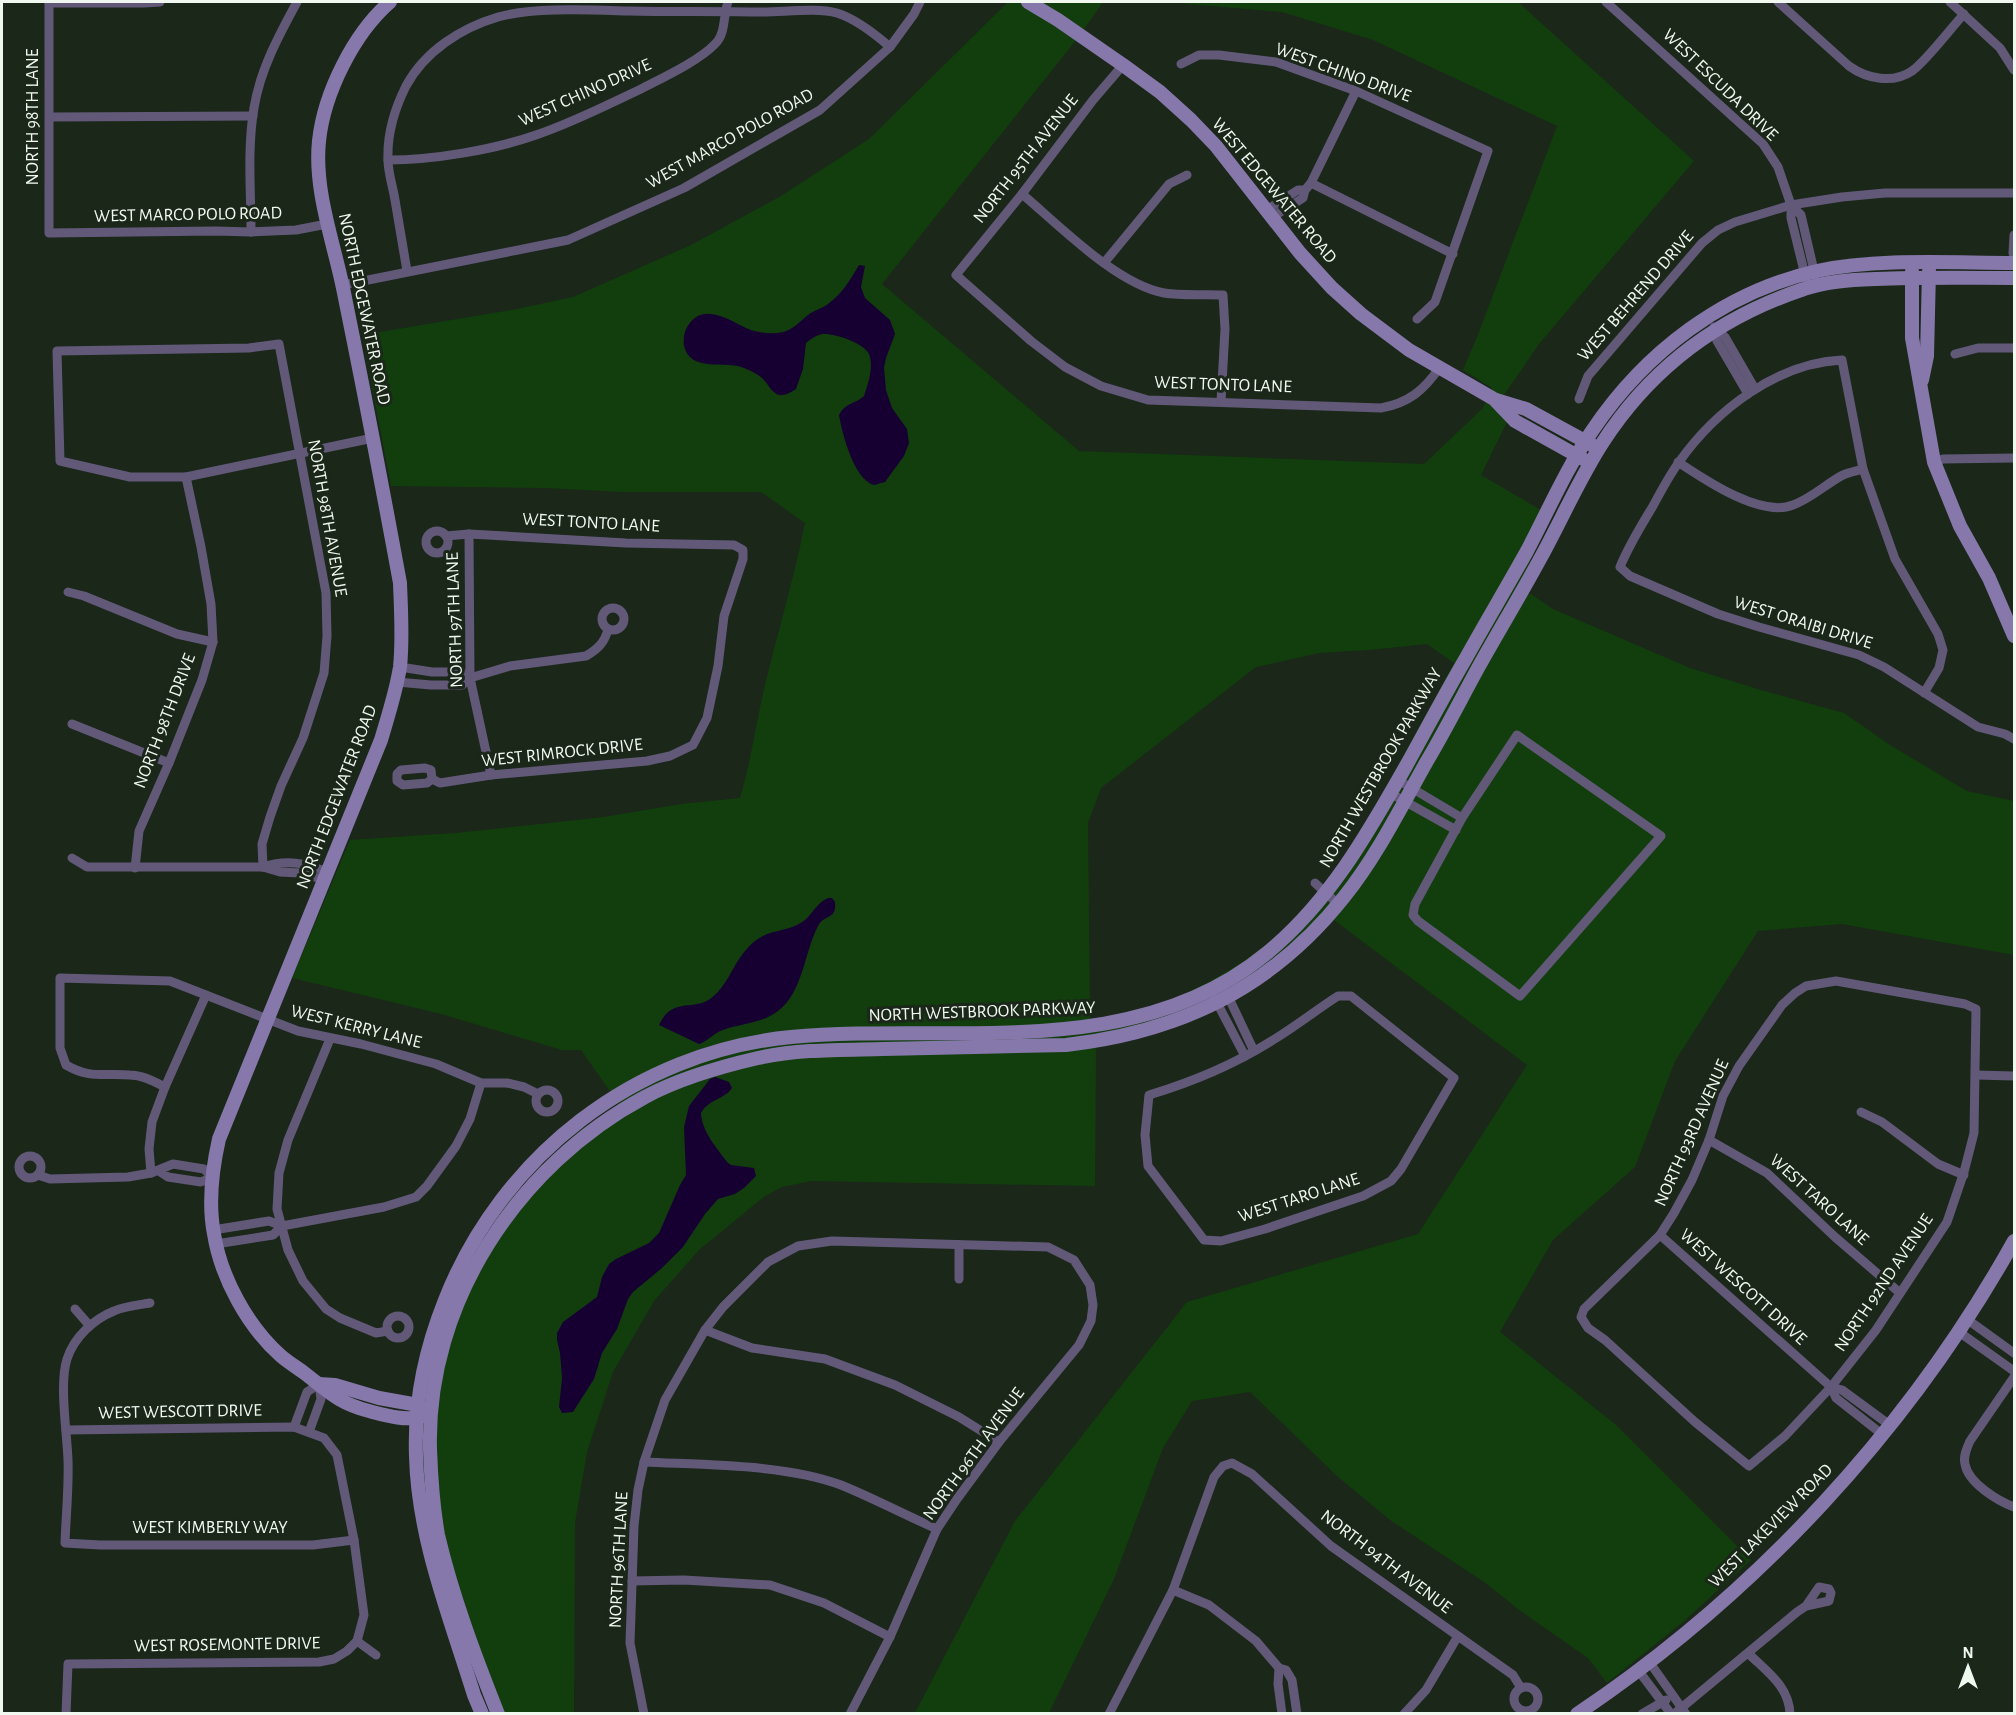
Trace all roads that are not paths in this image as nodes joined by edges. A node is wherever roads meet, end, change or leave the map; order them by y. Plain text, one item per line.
1 (49, 2) edge
2 (160, 2) edge
3 (297, 2) edge
4 (920, 2) edge
5 (1028, 2) edge
6 (1606, 2) edge
7 (1778, 2) edge
8 (1950, 2) edge
9 (382, 4) edge
10 (725, 4) edge
11 (1964, 14) junction
12 (890, 47) junction
13 (1181, 63) dead end
14 (1124, 65) junction
15 (2014, 70) edge
16 (1356, 91) junction
17 (253, 116) junction
18 (50, 117) junction
19 (388, 160) junction
20 (1187, 175) dead end
21 (1304, 188) junction
22 (2014, 193) edge
23 (1022, 194) junction
24 (1791, 205) junction
25 (1268, 215) junction
26 (327, 224) junction
27 (251, 232) junction
28 (49, 233) joint
29 (2014, 235) edge
30 (1453, 254) junction
31 (2014, 256) edge
32 (1104, 263) junction
33 (2014, 263) edge
34 (1912, 264) junction
35 (1929, 271) junction
36 (407, 272) junction
37 (956, 275) joint
38 (1912, 278) junction
39 (2014, 278) edge
40 (1811, 280) junction
41 (343, 285) junction
42 (1709, 315) junction
43 (1417, 319) dead end
44 (1716, 329) junction
45 (2014, 348) edge
46 (1954, 354) dead end
47 (1440, 367) junction
48 (1921, 382) junction
49 (1751, 391) junction
50 (1494, 399) junction
51 (1579, 399) dead end
52 (1221, 402) junction
53 (373, 438) junction
54 (1585, 441) junction
55 (1599, 449) junction
56 (299, 453) junction
57 (1577, 455) junction
58 (2014, 459) edge
59 (1678, 462) junction
60 (1934, 462) junction
61 (1591, 463) junction
62 (1863, 469) junction
63 (186, 477) junction
64 (469, 534) junction
65 (446, 536) dead end
66 (68, 592) dead end
67 (608, 628) dead end
68 (2014, 636) edge
69 (213, 642) junction
70 (400, 667) junction
71 (470, 678) junction
72 (397, 682) junction
73 (1924, 693) junction
74 (72, 724) dead end
75 (2014, 728) edge
76 (2005, 734) junction
77 (2014, 739) edge
78 (693, 745) joint
79 (169, 763) junction
80 (491, 775) junction
81 (432, 779) dead end
82 (1398, 780) junction
83 (1412, 788) junction
84 (1390, 793) junction
85 (1404, 801) junction
86 (1462, 818) junction
87 (1456, 830) junction
88 (72, 858) dead end
89 (263, 867) junction
90 (135, 868) junction
91 (326, 876) junction
92 (1315, 883) dead end
93 (1326, 894) junction
94 (1338, 904) junction
95 (1219, 993) junction
96 (206, 994) junction
97 (1976, 1009) joint
98 (267, 1020) junction
99 (1104, 1025) junction
100 (1011, 1031) junction
101 (891, 1034) junction
102 (330, 1039) junction
103 (1106, 1041) junction
104 (1011, 1046) junction
105 (891, 1049) junction
106 (1254, 1051) junction
107 (1245, 1056) junction
108 (1976, 1075) junction
109 (2014, 1076) edge
110 (481, 1083) junction
111 (165, 1086) junction
112 (538, 1094) dead end
113 (1861, 1112) dead end
114 (1709, 1140) junction
115 (155, 1172) junction
116 (38, 1175) dead end
117 (1964, 1175) junction
118 (212, 1177) junction
119 (282, 1226) junction
120 (1660, 1235) junction
121 (215, 1237) junction
122 (2014, 1242) edge
123 (959, 1245) junction
124 (959, 1279) dead end
125 (1900, 1293) junction
126 (150, 1303) dead end
127 (75, 1309) dead end
128 (1968, 1320) junction
129 (89, 1325) junction
130 (705, 1330) junction
131 (388, 1331) dead end
132 (1959, 1332) junction
133 (2014, 1353) edge
134 (2014, 1371) edge
135 (2014, 1377) edge
136 (319, 1384) junction
137 (1831, 1387) junction
138 (417, 1412) junction
139 (430, 1413) junction
140 (294, 1427) junction
141 (66, 1430) junction
142 (1887, 1430) junction
143 (309, 1432) junction
144 (999, 1442) junction
145 (644, 1462) junction
146 (1749, 1466) joint
147 (2014, 1506) edge
148 (937, 1529) junction
149 (354, 1540) junction
150 (632, 1581) junction
151 (1173, 1590) junction
152 (1806, 1606) dead end
153 (1458, 1636) junction
154 (890, 1637) junction
155 (357, 1641) junction
156 (1749, 1654) junction
157 (376, 1655) dead end
158 (1643, 1665) junction
159 (1279, 1668) junction
160 (1521, 1688) dead end
161 (1673, 1695) junction
162 (1662, 1703) junction
163 (1678, 1712) edge
164 (66, 1713) edge
165 (482, 1713) edge
166 (498, 1713) edge
167 (644, 1713) edge
168 (850, 1713) edge
169 (1109, 1713) edge
170 (1282, 1713) edge
171 (1297, 1713) edge
172 (1404, 1713) edge
173 (1577, 1713) edge
174 (1642, 1713) edge
175 (1790, 1713) edge

1 - 2 street
1 - 18 street, NORTH 98TH LANE
3 - 17 street
4 - 12 street, WEST MARCO POLO ROAD
5 - 14 street, WEST EDGEWATER ROAD
6 - 24 street, WEST ESCUDA DRIVE
7 - 11 street
8 - 11 street
9 - 26 street, NORTH EDGEWATER ROAD
10 - 12 street
10 - 19 street, WEST CHINO DRIVE
10 - 19 street
11 - 15 street
12 - 36 street, WEST MARCO POLO ROAD
13 - 16 street, WEST CHINO DRIVE
14 - 23 street, NORTH 95TH AVENUE
14 - 25 street, WEST EDGEWATER ROAD
16 - 21 street
16 - 30 street, WEST CHINO DRIVE
17 - 18 street
17 - 27 street
18 - 28 street, NORTH 98TH LANE
19 - 36 street
20 - 32 street
21 - 25 street
21 - 30 street
22 - 24 street, WEST BEHREND DRIVE
23 - 32 street
23 - 37 street, NORTH 95TH AVENUE
24 - 40 street, WEST ESCUDA DRIVE
24 - 51 street, WEST BEHREND DRIVE
25 - 47 street, WEST EDGEWATER ROAD
26 - 27 street, WEST MARCO POLO ROAD
26 - 41 street, NORTH EDGEWATER ROAD
27 - 28 street, WEST MARCO POLO ROAD
29 - 31 street
30 - 43 street
32 - 52 street
33 - 35 street, NORTH WESTBROOK PARKWAY
34 - 35 street, NORTH WESTBROOK PARKWAY
34 - 38 street
34 - 40 street, NORTH WESTBROOK PARKWAY
35 - 38 street, NORTH WESTBROOK PARKWAY
35 - 39 street, NORTH WESTBROOK PARKWAY
35 - 48 street
36 - 41 street, WEST MARCO POLO ROAD
37 - 52 street, WEST TONTO LANE
38 - 40 street, NORTH WESTBROOK PARKWAY
38 - 48 street
40 - 42 street, NORTH WESTBROOK PARKWAY
40 - 44 street, NORTH WESTBROOK PARKWAY
41 - 53 street, NORTH EDGEWATER ROAD
42 - 44 street
42 - 54 street, NORTH WESTBROOK PARKWAY
44 - 49 street
44 - 55 street, NORTH WESTBROOK PARKWAY
45 - 46 street
47 - 50 street, WEST EDGEWATER ROAD
47 - 52 street, WEST TONTO LANE
48 - 60 street
49 - 59 street
49 - 62 street
50 - 54 street, WEST EDGEWATER ROAD
50 - 57 street, WEST EDGEWATER ROAD
53 - 56 street
53 - 70 street, NORTH EDGEWATER ROAD
54 - 55 street, WEST EDGEWATER ROAD
54 - 57 street, NORTH WESTBROOK PARKWAY
55 - 61 street, NORTH WESTBROOK PARKWAY
56 - 63 street
56 - 63 street, NORTH 98TH AVENUE
56 - 89 street, NORTH 98TH AVENUE
57 - 61 street, WEST EDGEWATER ROAD
57 - 82 street, NORTH WESTBROOK PARKWAY
58 - 60 street
59 - 62 street
59 - 73 street, WEST ORAIBI DRIVE
60 - 68 street
61 - 83 street, NORTH WESTBROOK PARKWAY
62 - 73 street
63 - 69 street, NORTH 98TH DRIVE
64 - 65 street, WEST TONTO LANE
64 - 71 street, NORTH 97TH LANE
64 - 78 street, WEST TONTO LANE
66 - 69 street
67 - 71 street
69 - 79 street, NORTH 98TH DRIVE
70 - 71 street
70 - 72 street, NORTH EDGEWATER ROAD
71 - 72 street
71 - 80 street, NORTH 97TH LANE
72 - 91 street, NORTH EDGEWATER ROAD
73 - 76 street, WEST ORAIBI DRIVE
74 - 79 street
75 - 76 street
76 - 77 street, WEST ORAIBI DRIVE
78 - 80 street, WEST RIMROCK DRIVE
79 - 90 street, NORTH 98TH DRIVE
80 - 81 street, WEST RIMROCK DRIVE
82 - 83 street
82 - 84 street, NORTH WESTBROOK PARKWAY
83 - 85 street, NORTH WESTBROOK PARKWAY
83 - 86 street
84 - 85 street
84 - 93 street, NORTH WESTBROOK PARKWAY
85 - 87 street
85 - 94 street, NORTH WESTBROOK PARKWAY
86 - 87 street
86 - 87 street
88 - 90 street
89 - 90 street
89 - 91 street
91 - 98 street, NORTH EDGEWATER ROAD
92 - 93 street
93 - 94 street
93 - 95 street, NORTH WESTBROOK PARKWAY
94 - 95 street, NORTH WESTBROOK PARKWAY
95 - 99 street, NORTH WESTBROOK PARKWAY
95 - 103 street, NORTH WESTBROOK PARKWAY
95 - 106 street
95 - 107 street
96 - 98 street, WEST KERRY LANE
96 - 111 street
96 - 111 street, WEST KERRY LANE
97 - 108 street, NORTH 92ND AVENUE
97 - 114 street, NORTH 93RD AVENUE
98 - 102 street, WEST KERRY LANE
98 - 118 street, NORTH EDGEWATER ROAD
99 - 100 street, NORTH WESTBROOK PARKWAY
99 - 103 street
100 - 101 street, NORTH WESTBROOK PARKWAY
100 - 104 street
101 - 105 street
101 - 138 street, NORTH WESTBROOK PARKWAY
102 - 110 street, WEST KERRY LANE
102 - 119 street
103 - 104 street, NORTH WESTBROOK PARKWAY
104 - 105 street, NORTH WESTBROOK PARKWAY
105 - 139 street, NORTH WESTBROOK PARKWAY
106 - 107 street
106 - 107 street, WEST TARO LANE
108 - 109 street
108 - 117 street, NORTH 92ND AVENUE
110 - 112 street, WEST KERRY LANE
110 - 119 street
111 - 115 street
113 - 117 street
114 - 120 street, NORTH 93RD AVENUE
114 - 125 street, WEST TARO LANE
115 - 116 street
115 - 118 street
115 - 118 street
117 - 125 street, NORTH 92ND AVENUE
118 - 121 street, NORTH EDGEWATER ROAD
119 - 121 street
119 - 121 street
119 - 131 street
120 - 137 street, WEST WESCOTT DRIVE
120 - 146 street, NORTH 93RD AVENUE
121 - 136 street, NORTH EDGEWATER ROAD
122 - 128 street, WEST LAKEVIEW ROAD
123 - 124 street
123 - 130 street, NORTH 96TH LANE
123 - 144 street, NORTH 96TH AVENUE
125 - 137 street, NORTH 92ND AVENUE
126 - 129 street
127 - 129 street
128 - 132 street, WEST LAKEVIEW ROAD
128 - 133 street
129 - 141 street
130 - 144 street
130 - 145 street, NORTH 96TH LANE
132 - 134 street
132 - 142 street, WEST LAKEVIEW ROAD
135 - 147 street
136 - 138 street, NORTH EDGEWATER ROAD
136 - 140 street
136 - 143 street
137 - 142 street, WEST WESCOTT DRIVE
137 - 146 street, NORTH 92ND AVENUE
138 - 139 street
138 - 165 street, NORTH WESTBROOK PARKWAY
139 - 166 street, NORTH WESTBROOK PARKWAY
140 - 141 street, WEST WESCOTT DRIVE
140 - 143 street
141 - 149 street, WEST KIMBERLY WAY
142 - 158 street, WEST LAKEVIEW ROAD
143 - 149 street
144 - 148 street, NORTH 96TH AVENUE
145 - 148 street
145 - 150 street, NORTH 96TH LANE
148 - 154 street, NORTH 96TH AVENUE
149 - 155 street
150 - 154 street
150 - 167 street, NORTH 96TH LANE
151 - 153 street, NORTH 94TH AVENUE
151 - 159 street
151 - 169 street
152 - 156 street
153 - 160 street, NORTH 94TH AVENUE
153 - 172 street
154 - 168 street, NORTH 96TH AVENUE
155 - 157 street
155 - 164 street, WEST ROSEMONTE DRIVE
156 - 163 street
156 - 175 street
158 - 161 street
158 - 162 street
158 - 173 street, WEST LAKEVIEW ROAD
159 - 170 street
159 - 171 street
161 - 162 street
161 - 163 street
162 - 163 street
162 - 174 street

